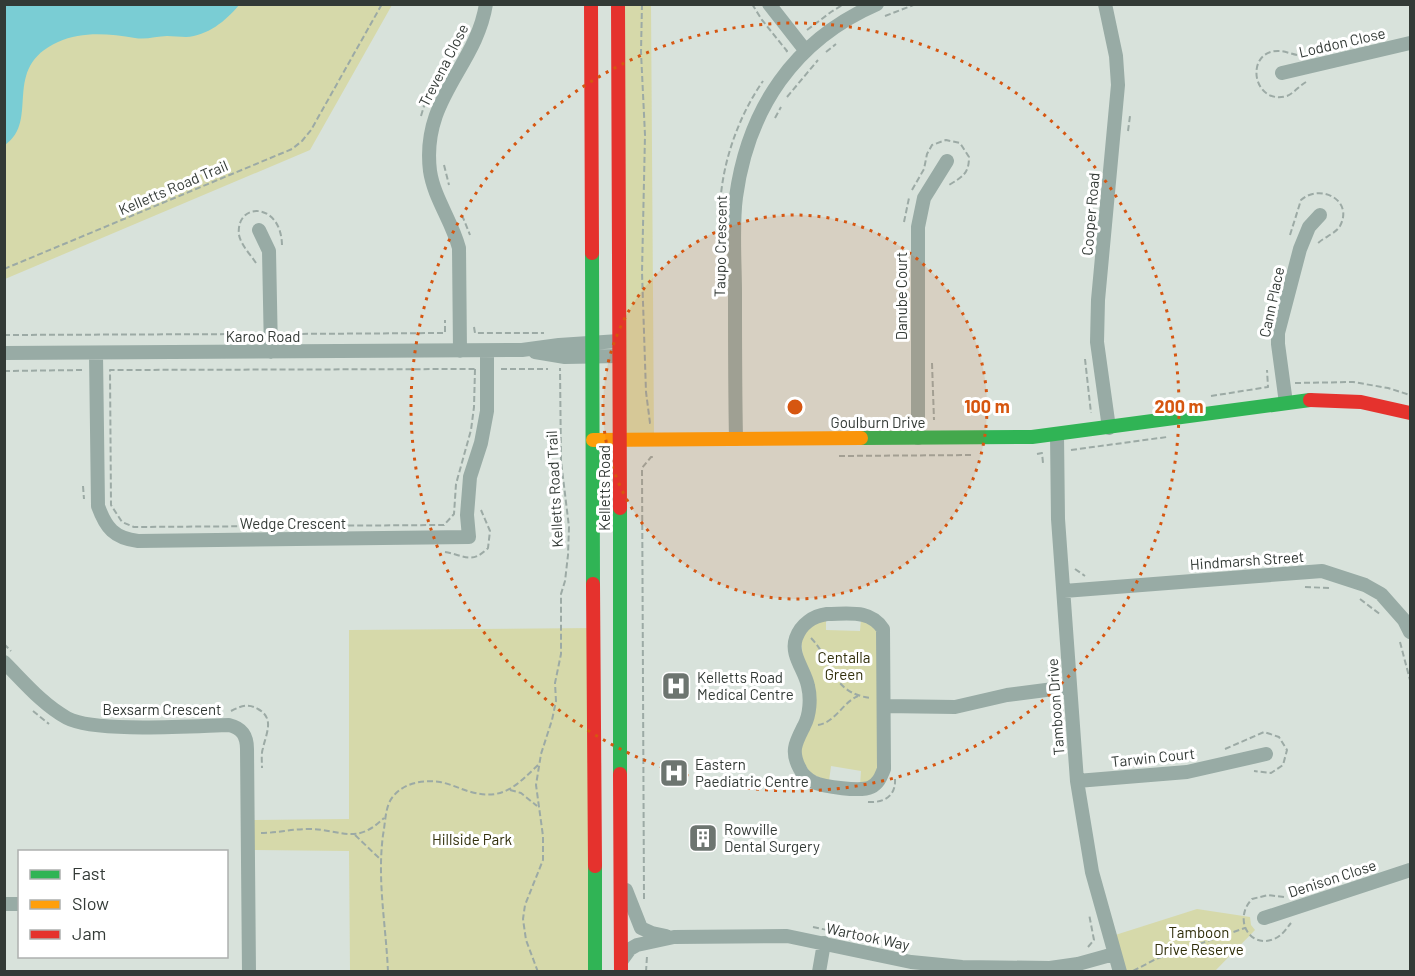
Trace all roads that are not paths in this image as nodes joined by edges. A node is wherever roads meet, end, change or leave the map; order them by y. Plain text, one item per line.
1 (486, 4) edge
2 (591, 4) edge
3 (618, 4) edge
4 (768, 4) edge
5 (877, 4) edge
6 (1105, 4) edge
7 (1410, 43) edge
8 (805, 50) junction
9 (1282, 74) dead end
10 (947, 161) dead end
11 (1320, 215) dead end
12 (259, 230) dead end
13 (618, 341) junction
14 (593, 349) junction
15 (522, 350) junction
16 (460, 351) junction
17 (487, 351) junction
18 (271, 352) junction
19 (4, 353) edge
20 (96, 354) junction
21 (619, 356) junction
22 (1286, 403) junction
23 (1410, 413) edge
24 (1108, 428) junction
25 (1057, 435) junction
26 (918, 438) junction
27 (736, 439) junction
28 (593, 440) junction
29 (621, 440) junction
30 (1064, 591) junction
31 (1404, 634) edge
32 (4, 662) edge
33 (1069, 687) junction
34 (881, 702) junction
35 (1266, 754) dead end
36 (1077, 781) junction
37 (1410, 870) edge
38 (621, 878) junction
39 (1264, 918) dead end
40 (674, 937) junction
41 (824, 943) junction
42 (1114, 954) junction
43 (621, 967) edge
44 (249, 972) edge
45 (595, 972) edge
46 (819, 972) edge
47 (1120, 972) edge

1 - 16 street, Trevena Close
2 - 14 main road, Kelletts Road
3 - 13 main road, Kelletts Road
4 - 8 street
5 - 8 street, Taupo Crescent
6 - 24 street, Cooper Road
7 - 9 street, Loddon Close
8 - 27 street, Taupo Crescent
10 - 26 street, Danube Court
11 - 22 street, Cann Place
12 - 18 street
13 - 14 street, Karoo Road
13 - 21 main road, Kelletts Road
14 - 15 street, Karoo Road
14 - 15 street, Karoo Road
14 - 21 street, Karoo Road
14 - 28 main road, Kelletts Road
15 - 17 street, Karoo Road
16 - 17 street, Karoo Road
16 - 18 street, Karoo Road
17 - 20 street, Wedge Crescent
18 - 20 street, Karoo Road
19 - 20 street, Karoo Road
21 - 29 main road, Kelletts Road
22 - 23 main road, Goulburn Drive
22 - 24 main road, Goulburn Drive
24 - 25 main road, Goulburn Drive
25 - 26 main road, Goulburn Drive
25 - 30 street, Tamboon Drive
26 - 27 main road, Goulburn Drive
27 - 29 main road, Goulburn Drive
28 - 29 main road, Goulburn Drive
28 - 45 main road, Kelletts Road
29 - 38 main road, Kelletts Road
30 - 31 street, Hindmarsh Street
30 - 33 street, Tamboon Drive
32 - 44 street, Bexsarm Crescent
33 - 34 street
33 - 36 street, Tamboon Drive
34 - 34 street
35 - 36 street, Tarwin Court
36 - 42 street, Tamboon Drive
37 - 39 street, Denison Close
38 - 40 street
38 - 43 main road, Kelletts Road
40 - 41 street, Wartook Way
40 - 43 street, Wartook Way
41 - 42 street, Wartook Way
41 - 46 street
42 - 47 street, Tamboon Drive

